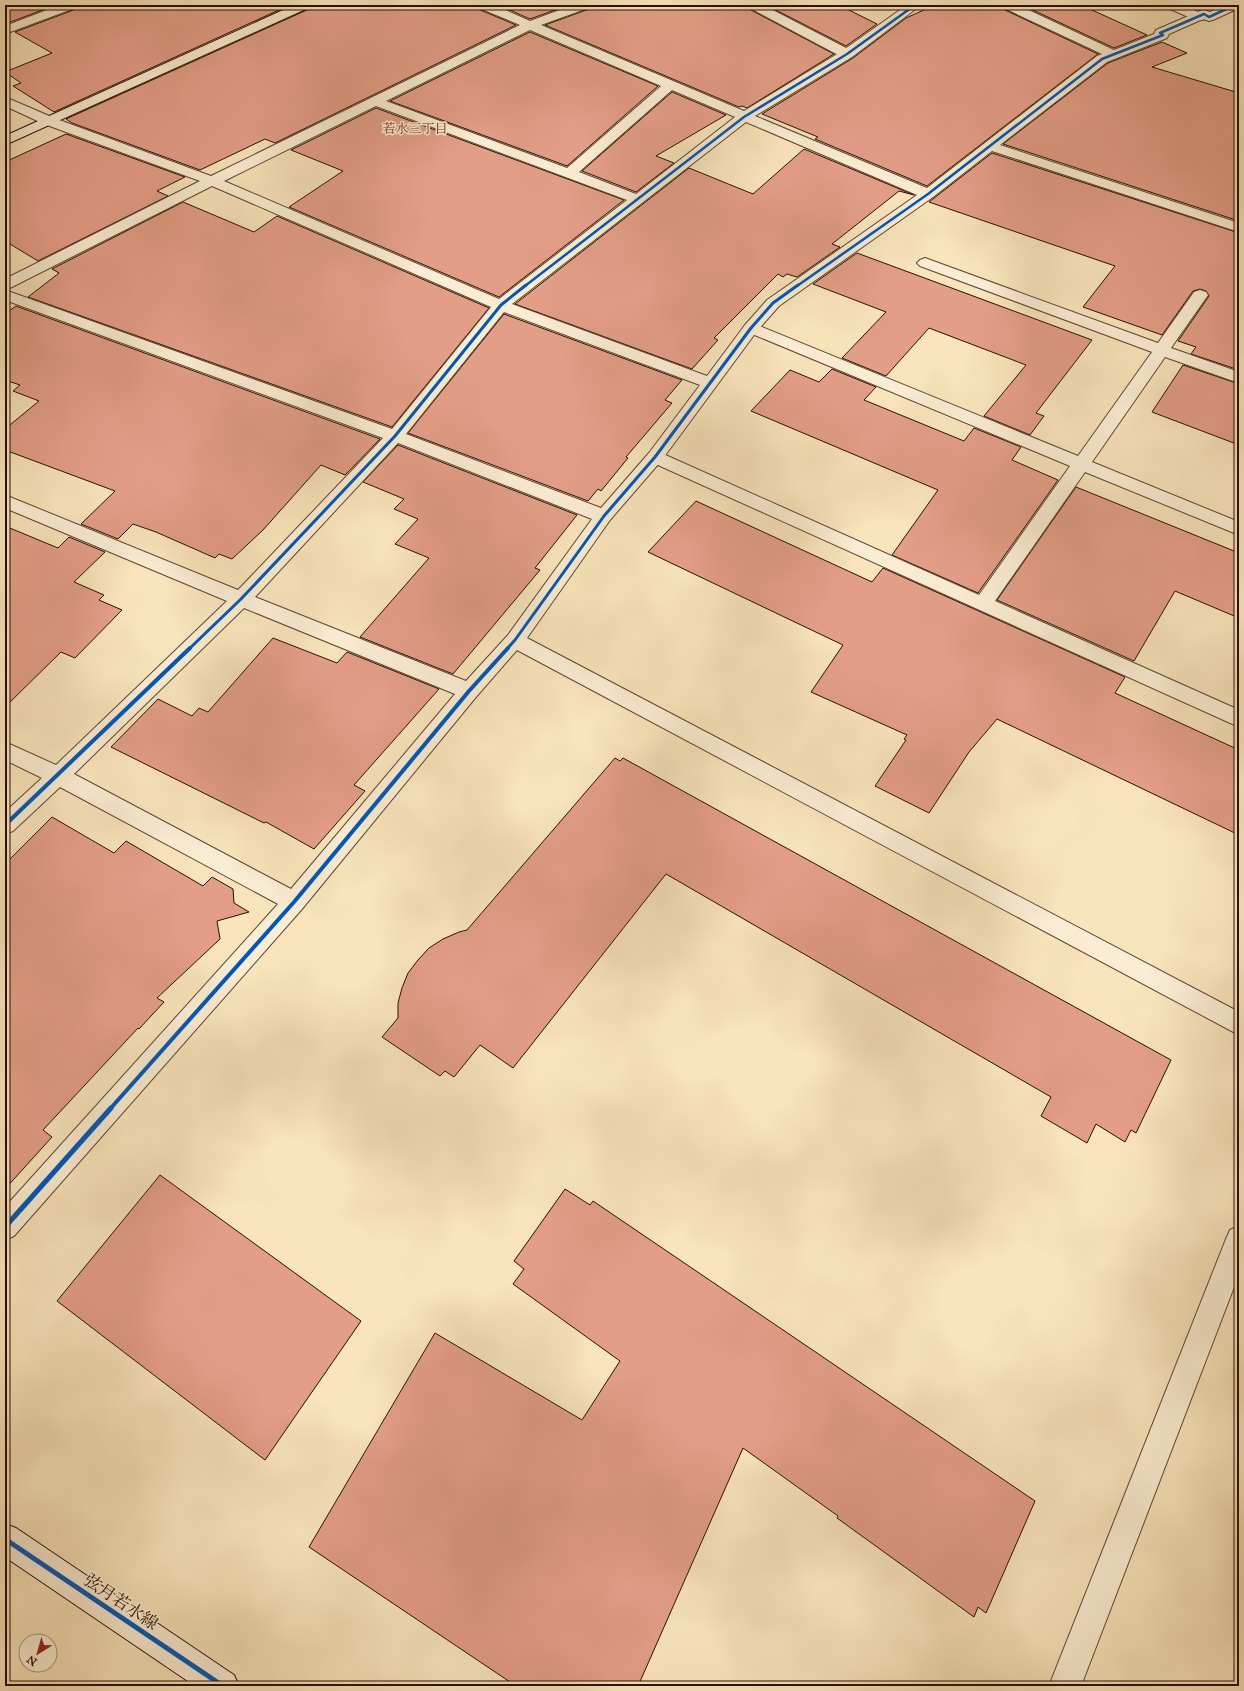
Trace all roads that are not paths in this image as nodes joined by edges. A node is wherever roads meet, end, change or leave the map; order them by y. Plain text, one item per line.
1 (71, 5) edge
2 (304, 5) edge
3 (483, 5) edge
4 (584, 5) edge
5 (754, 5) edge
6 (915, 5) edge
7 (1008, 5) edge
8 (1172, 5) edge
9 (1235, 5) edge
10 (1199, 16) junction
11 (530, 25) junction
12 (5, 30) edge
13 (847, 54) junction
14 (1114, 55) junction
15 (670, 85) junction
16 (5, 101) edge
17 (375, 101) junction
18 (744, 117) junction
19 (49, 121) junction
20 (5, 141) edge
21 (989, 146) junction
22 (569, 174) junction
23 (212, 181) junction
24 (928, 194) junction
25 (637, 199) junction
26 (1239, 228) edge
27 (925, 263) dead end
28 (5, 285) edge
29 (5, 295) edge
30 (1200, 295) dead end
31 (501, 305) junction
32 (751, 328) junction
33 (1161, 350) junction
34 (1239, 378) edge
35 (711, 384) junction
36 (396, 436) junction
37 (655, 457) junction
38 (1081, 464) junction
39 (5, 501) edge
40 (604, 516) junction
41 (1239, 529) edge
42 (241, 599) junction
43 (983, 604) junction
44 (515, 640) junction
45 (469, 691) junction
46 (1239, 719) edge
47 (5, 750) edge
48 (58, 776) junction
49 (5, 825) edge
50 (294, 902) junction
51 (1239, 1024) edge
52 (5, 1226) edge
53 (1239, 1239) edge
54 (5, 1539) edge
55 (223, 1686) edge
56 (1065, 1686) edge

1 - 12 street
2 - 19 street
3 - 11 street
4 - 11 street
5 - 13 street
6 - 13 street
7 - 14 street
8 - 10 street
9 - 10 street
10 - 14 street
11 - 15 street
11 - 17 street
13 - 18 street
14 - 21 street
15 - 18 street
15 - 22 street
16 - 19 street
17 - 22 street
17 - 23 street
18 - 24 street
18 - 25 street
19 - 20 street
19 - 23 street
21 - 24 street
21 - 26 street
22 - 25 street
23 - 28 street
23 - 31 street
24 - 32 street
25 - 31 street
27 - 33 street
29 - 36 street
30 - 33 street
31 - 35 street
31 - 36 street
32 - 35 street
32 - 38 street
33 - 34 street
33 - 38 street
35 - 37 street
36 - 40 street
36 - 42 street
37 - 40 street
37 - 43 street
38 - 41 street
38 - 43 street
39 - 42 street
40 - 44 street
42 - 45 street
42 - 48 street
43 - 46 street
44 - 45 street
44 - 51 street
45 - 50 street
47 - 48 street
48 - 49 street
48 - 50 street
50 - 52 street
53 - 56 street
54 - 55 street, 弦月若水線

